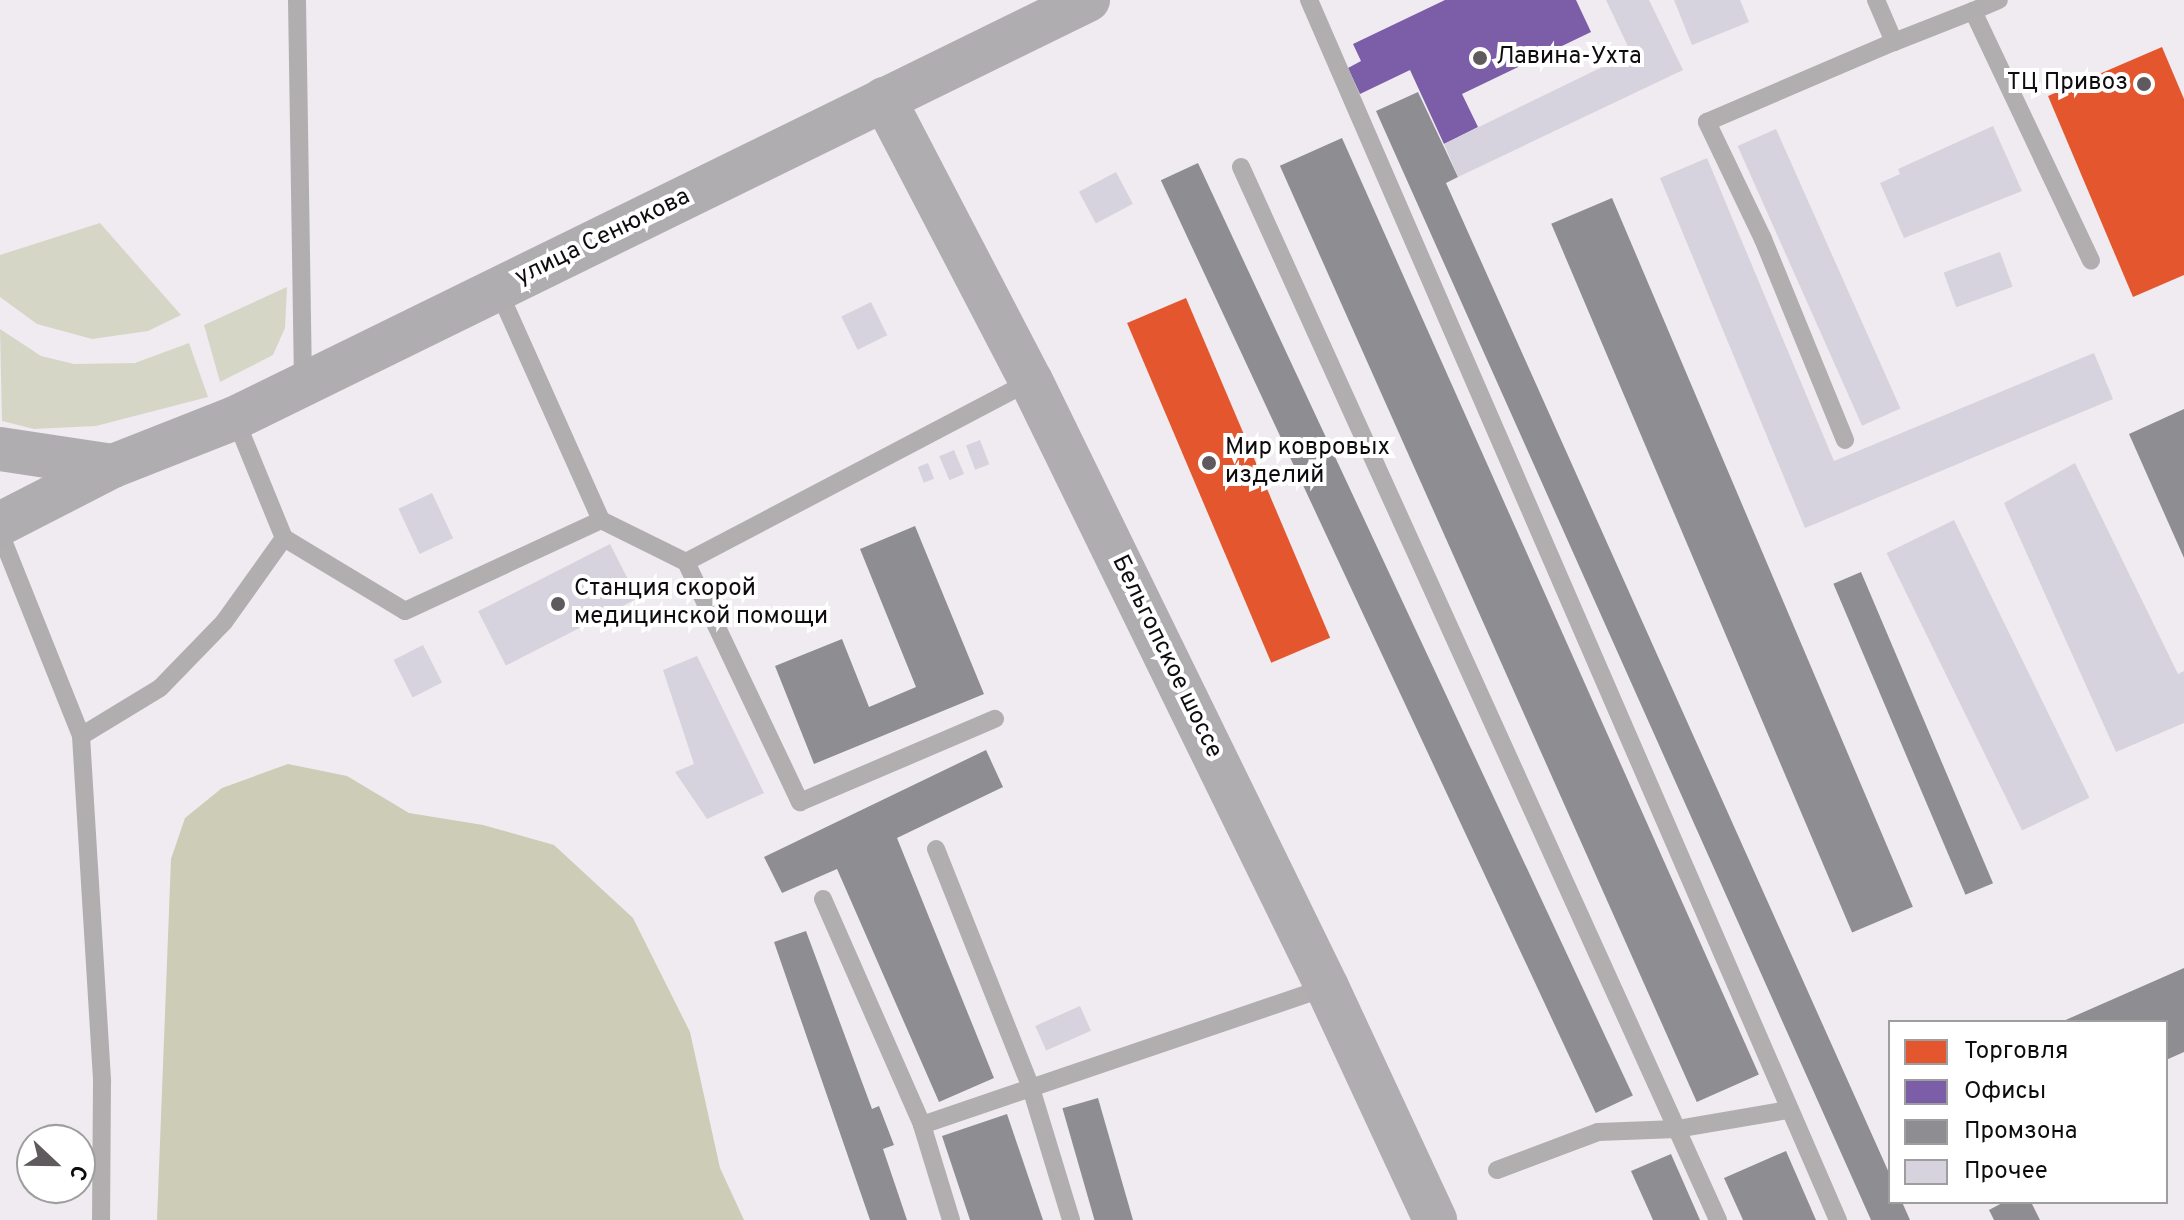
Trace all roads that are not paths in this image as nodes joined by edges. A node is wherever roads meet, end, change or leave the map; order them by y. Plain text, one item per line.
1 (297, 0) edge
2 (1088, 0) edge
3 (1309, 0) edge
4 (1876, 0) edge
5 (1999, 0) edge
6 (1973, 11) junction
7 (1894, 42) junction
8 (884, 99) junction
9 (1241, 167) dead end
10 (2091, 261) dead end
11 (498, 290) junction
12 (1031, 381) junction
13 (303, 385) junction
14 (235, 418) junction
15 (1845, 440) dead end
16 (0, 449) edge
17 (113, 466) junction
18 (601, 520) junction
19 (0, 524) edge
20 (0, 533) edge
21 (284, 538) junction
22 (686, 562) junction
23 (995, 719) dead end
24 (81, 736) junction
25 (936, 849) dead end
26 (823, 899) dead end
27 (1327, 987) junction
28 (1031, 1088) junction
29 (1788, 1110) junction
30 (922, 1125) junction
31 (1677, 1129) junction
32 (1497, 1170) dead end
33 (101, 1220) edge
34 (951, 1220) edge
35 (1071, 1220) edge
36 (1435, 1220) edge
37 (1718, 1220) edge
38 (1838, 1220) edge

1 - 13 lane
2 - 8 main road, улица Сенюкова
3 - 29 lane
4 - 7 lane
5 - 6 lane
6 - 7 lane
6 - 10 lane
7 - 15 lane
8 - 11 main road, улица Сенюкова
8 - 12 main road, Бельгопское шоссе
9 - 31 lane
11 - 13 main road, улица Сенюкова
11 - 18 lane
12 - 22 lane
12 - 27 main road, Бельгопское шоссе
13 - 14 main road, улица Сенюкова
14 - 17 main road, улица Сенюкова
14 - 21 lane
16 - 17 main road
17 - 19 main road, улица Сенюкова
18 - 21 lane
18 - 22 lane
20 - 24 lane
21 - 24 lane
22 - 23 lane
24 - 33 lane
25 - 28 lane
26 - 30 lane
27 - 28 lane
27 - 36 main road, Бельгопское шоссе
28 - 30 lane
28 - 35 lane
29 - 31 lane
29 - 38 lane
30 - 34 lane
31 - 32 lane
31 - 37 lane

